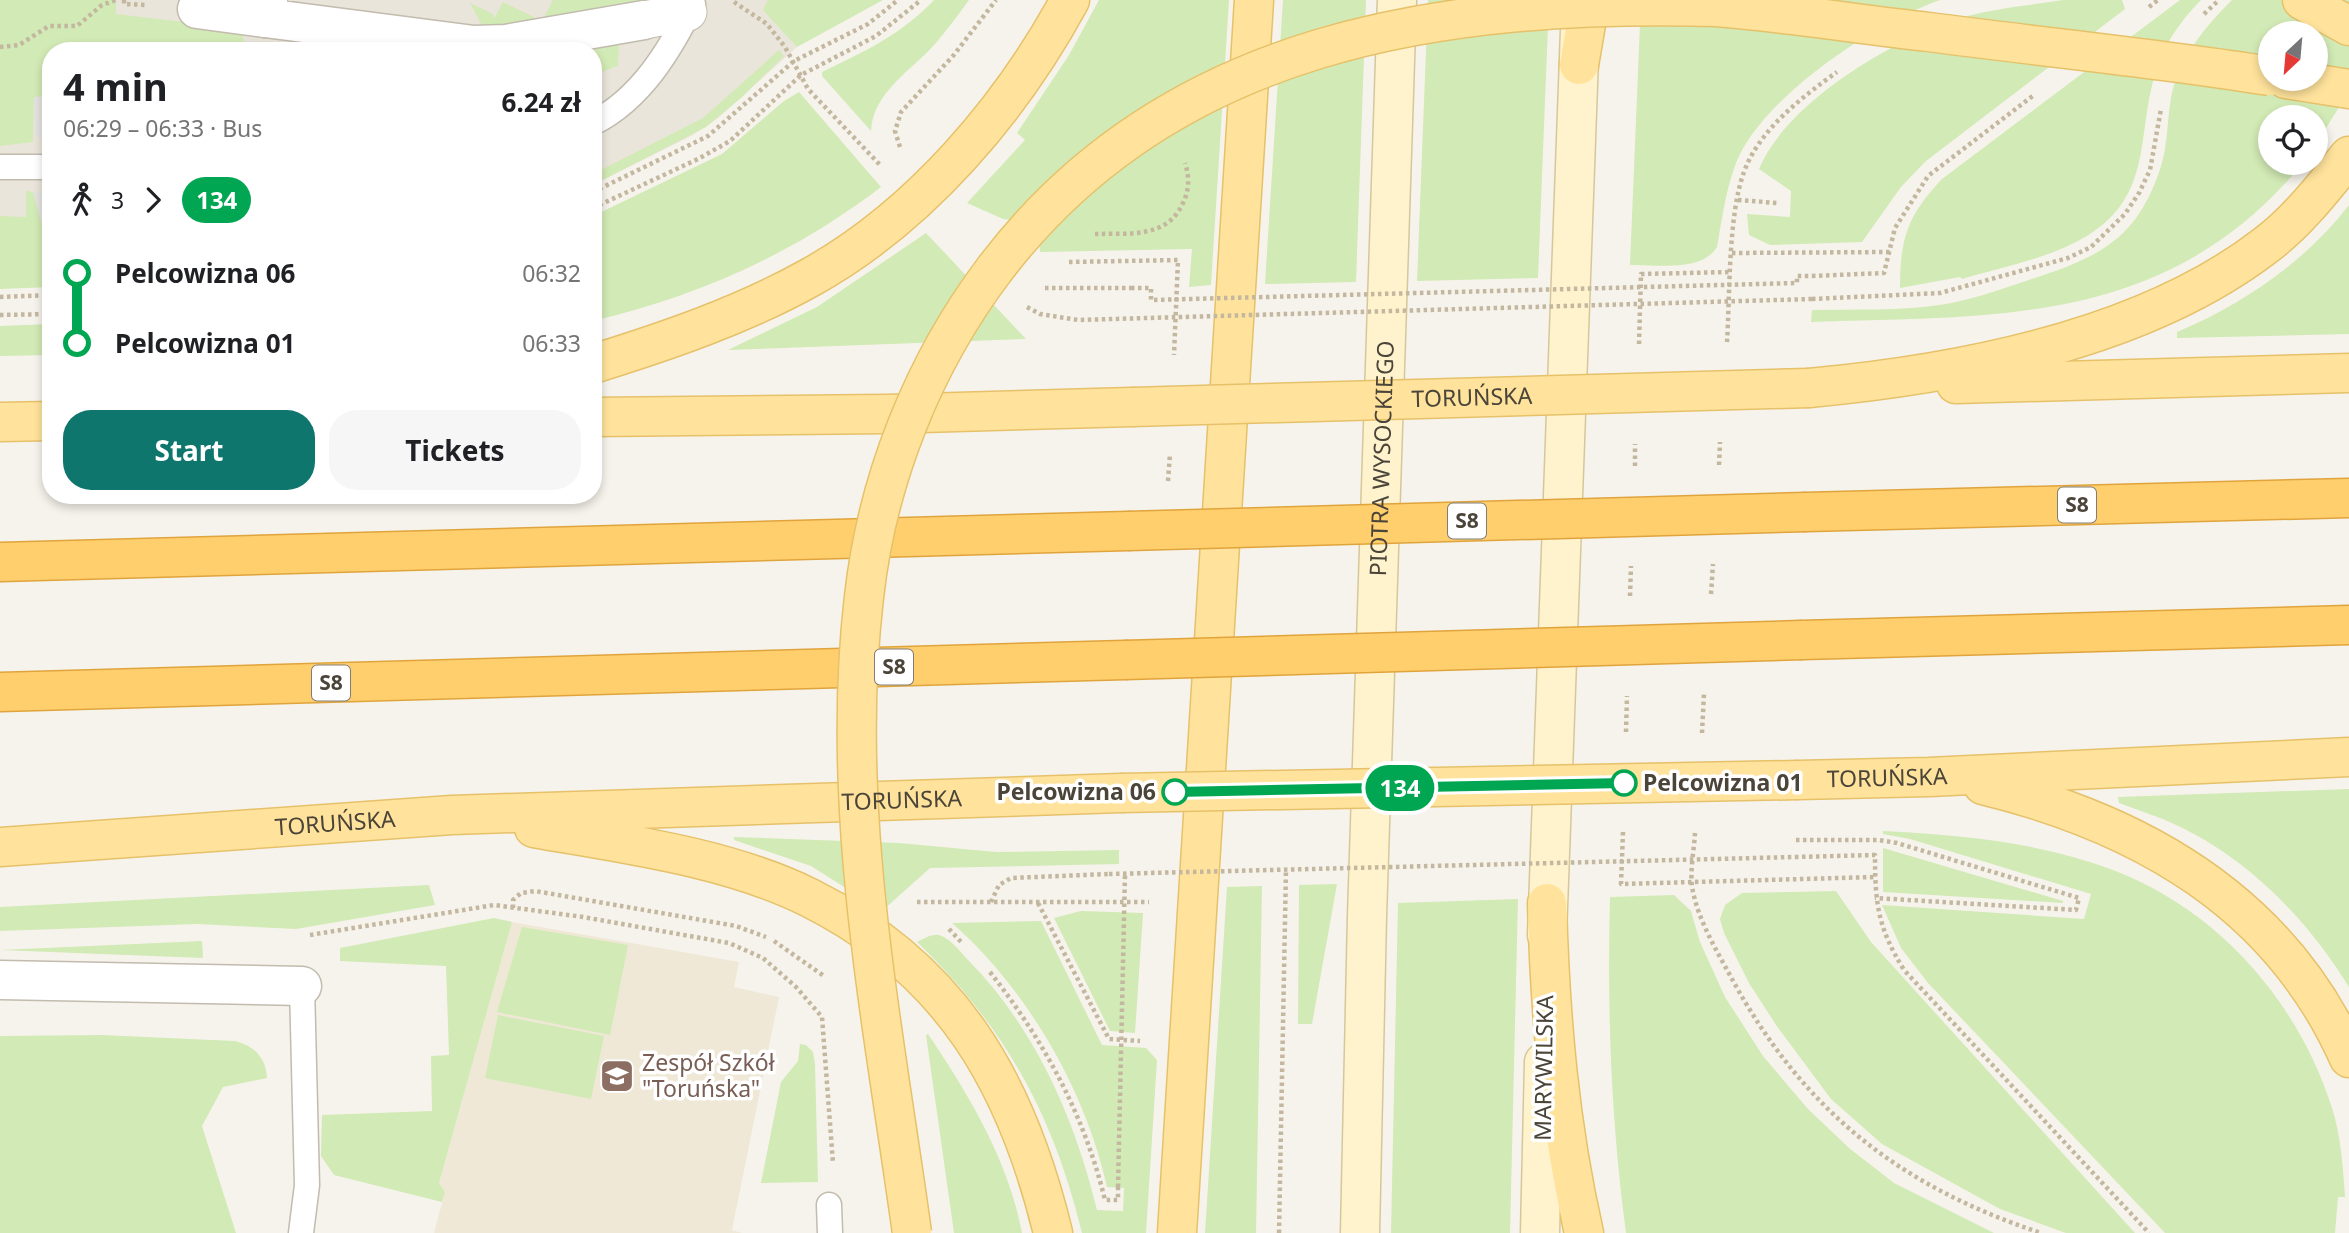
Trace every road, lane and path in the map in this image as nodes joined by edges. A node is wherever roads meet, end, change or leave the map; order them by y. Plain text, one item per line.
1 (116, 0) edge
2 (730, 0) edge
3 (898, 0) edge
4 (920, 0) edge
5 (996, 0) edge
6 (1070, 0) edge
7 (1254, 0) edge
8 (1397, 0) edge
9 (1581, 0) edge
10 (1590, 0) edge
11 (2158, 0) edge
12 (2219, 0) edge
13 (2302, 0) edge
14 (692, 6) edge
15 (2147, 8) dead end
16 (197, 9) dead end
17 (266, 9) edge
18 (2202, 17) dead end
19 (644, 20) joint
20 (2349, 26) edge
21 (406, 42) edge
22 (510, 42) edge
23 (0, 47) edge
24 (794, 61) junction
25 (1579, 65) junction
26 (1841, 68) dead end
27 (801, 75) junction
28 (2258, 75) edge
29 (2328, 86) edge
30 (2349, 89) edge
31 (2038, 92) dead end
32 (2162, 103) dead end
33 (602, 116) edge
34 (906, 156) dead end
35 (2349, 156) edge
36 (0, 167) edge
37 (42, 167) edge
38 (887, 173) dead end
39 (602, 188) edge
40 (1738, 200) junction
41 (1777, 203) dead end
42 (602, 204) edge
43 (1890, 252) junction
44 (1731, 272) dead end
45 (1032, 288) dead end
46 (42, 295) edge
47 (0, 297) edge
48 (1023, 305) dead end
49 (42, 314) edge
50 (0, 315) edge
51 (1638, 357) dead end
52 (602, 361) edge
53 (2349, 373) edge
54 (1809, 388) junction
55 (602, 416) edge
56 (42, 421) edge
57 (0, 422) edge
58 (1636, 441) dead end
59 (1635, 468) dead end
60 (2349, 498) edge
61 (1632, 552) dead end
62 (0, 562) edge
63 (1630, 607) dead end
64 (2349, 625) edge
65 (1627, 690) dead end
66 (0, 692) edge
67 (1625, 746) dead end
68 (2349, 757) edge
69 (1929, 777) junction
70 (453, 815) junction
71 (1623, 829) dead end
72 (1796, 840) dead end
73 (0, 847) edge
74 (1286, 869) junction
75 (1125, 874) junction
76 (1875, 877) junction
77 (1875, 898) junction
78 (916, 902) dead end
79 (991, 902) junction
80 (1150, 902) dead end
81 (1547, 903) junction
82 (513, 908) junction
83 (301, 942) dead end
84 (0, 980) edge
85 (833, 984) dead end
86 (302, 986) joint
87 (2349, 1058) edge
88 (1118, 1187) dead end
89 (829, 1205) joint
90 (301, 1233) edge
91 (830, 1233) edge
92 (912, 1233) edge
93 (1053, 1233) edge
94 (1177, 1233) edge
95 (1279, 1233) edge
96 (1360, 1233) edge
97 (1540, 1233) edge
98 (1584, 1233) edge
99 (2149, 1233) edge

1 - 23 path
2 - 24 path
3 - 24 path
4 - 27 path
5 - 34 path
6 - 52 main road
7 - 94 main road
8 - 96 main road, PIOTRA WYSOCKIEGO
9 - 25 main road
10 - 25 main road
11 - 15 path
12 - 18 path
13 - 20 main road
14 - 19 street
14 - 33 lane
16 - 17 street
17 - 21 street
19 - 22 street
24 - 27 path
24 - 39 path
25 - 81 main road
26 - 40 path
27 - 38 path
27 - 42 path
28 - 92 main road, bridge
29 - 30 main road
31 - 43 path
32 - 48 path, bridge
35 - 54 main road
36 - 37 lane
40 - 41 path
40 - 43 path
43 - 45 path, bridge
44 - 51 path
46 - 47 path
49 - 50 path
53 - 54 main road, TORUŃSKA
54 - 55 main road, TORUŃSKA, bridge
56 - 57 main road
58 - 59 path
60 - 62 highway, S8, bridge
61 - 63 path
64 - 66 highway, S8, bridge
65 - 67 path
68 - 69 main road, TORUŃSKA
69 - 70 main road, TORUŃSKA, bridge
69 - 87 main road
70 - 73 main road, TORUŃSKA
70 - 93 main road
71 - 76 path
72 - 77 path
74 - 75 path, bridge
74 - 76 path, bridge
74 - 95 path
75 - 79 path, bridge
75 - 88 path, bridge
76 - 77 path
77 - 99 path
78 - 79 path
79 - 80 path
81 - 97 main road, MARYWILSKA
81 - 98 main road
82 - 83 path
82 - 85 path
82 - 89 path
84 - 86 street
86 - 90 lane
89 - 91 lane

